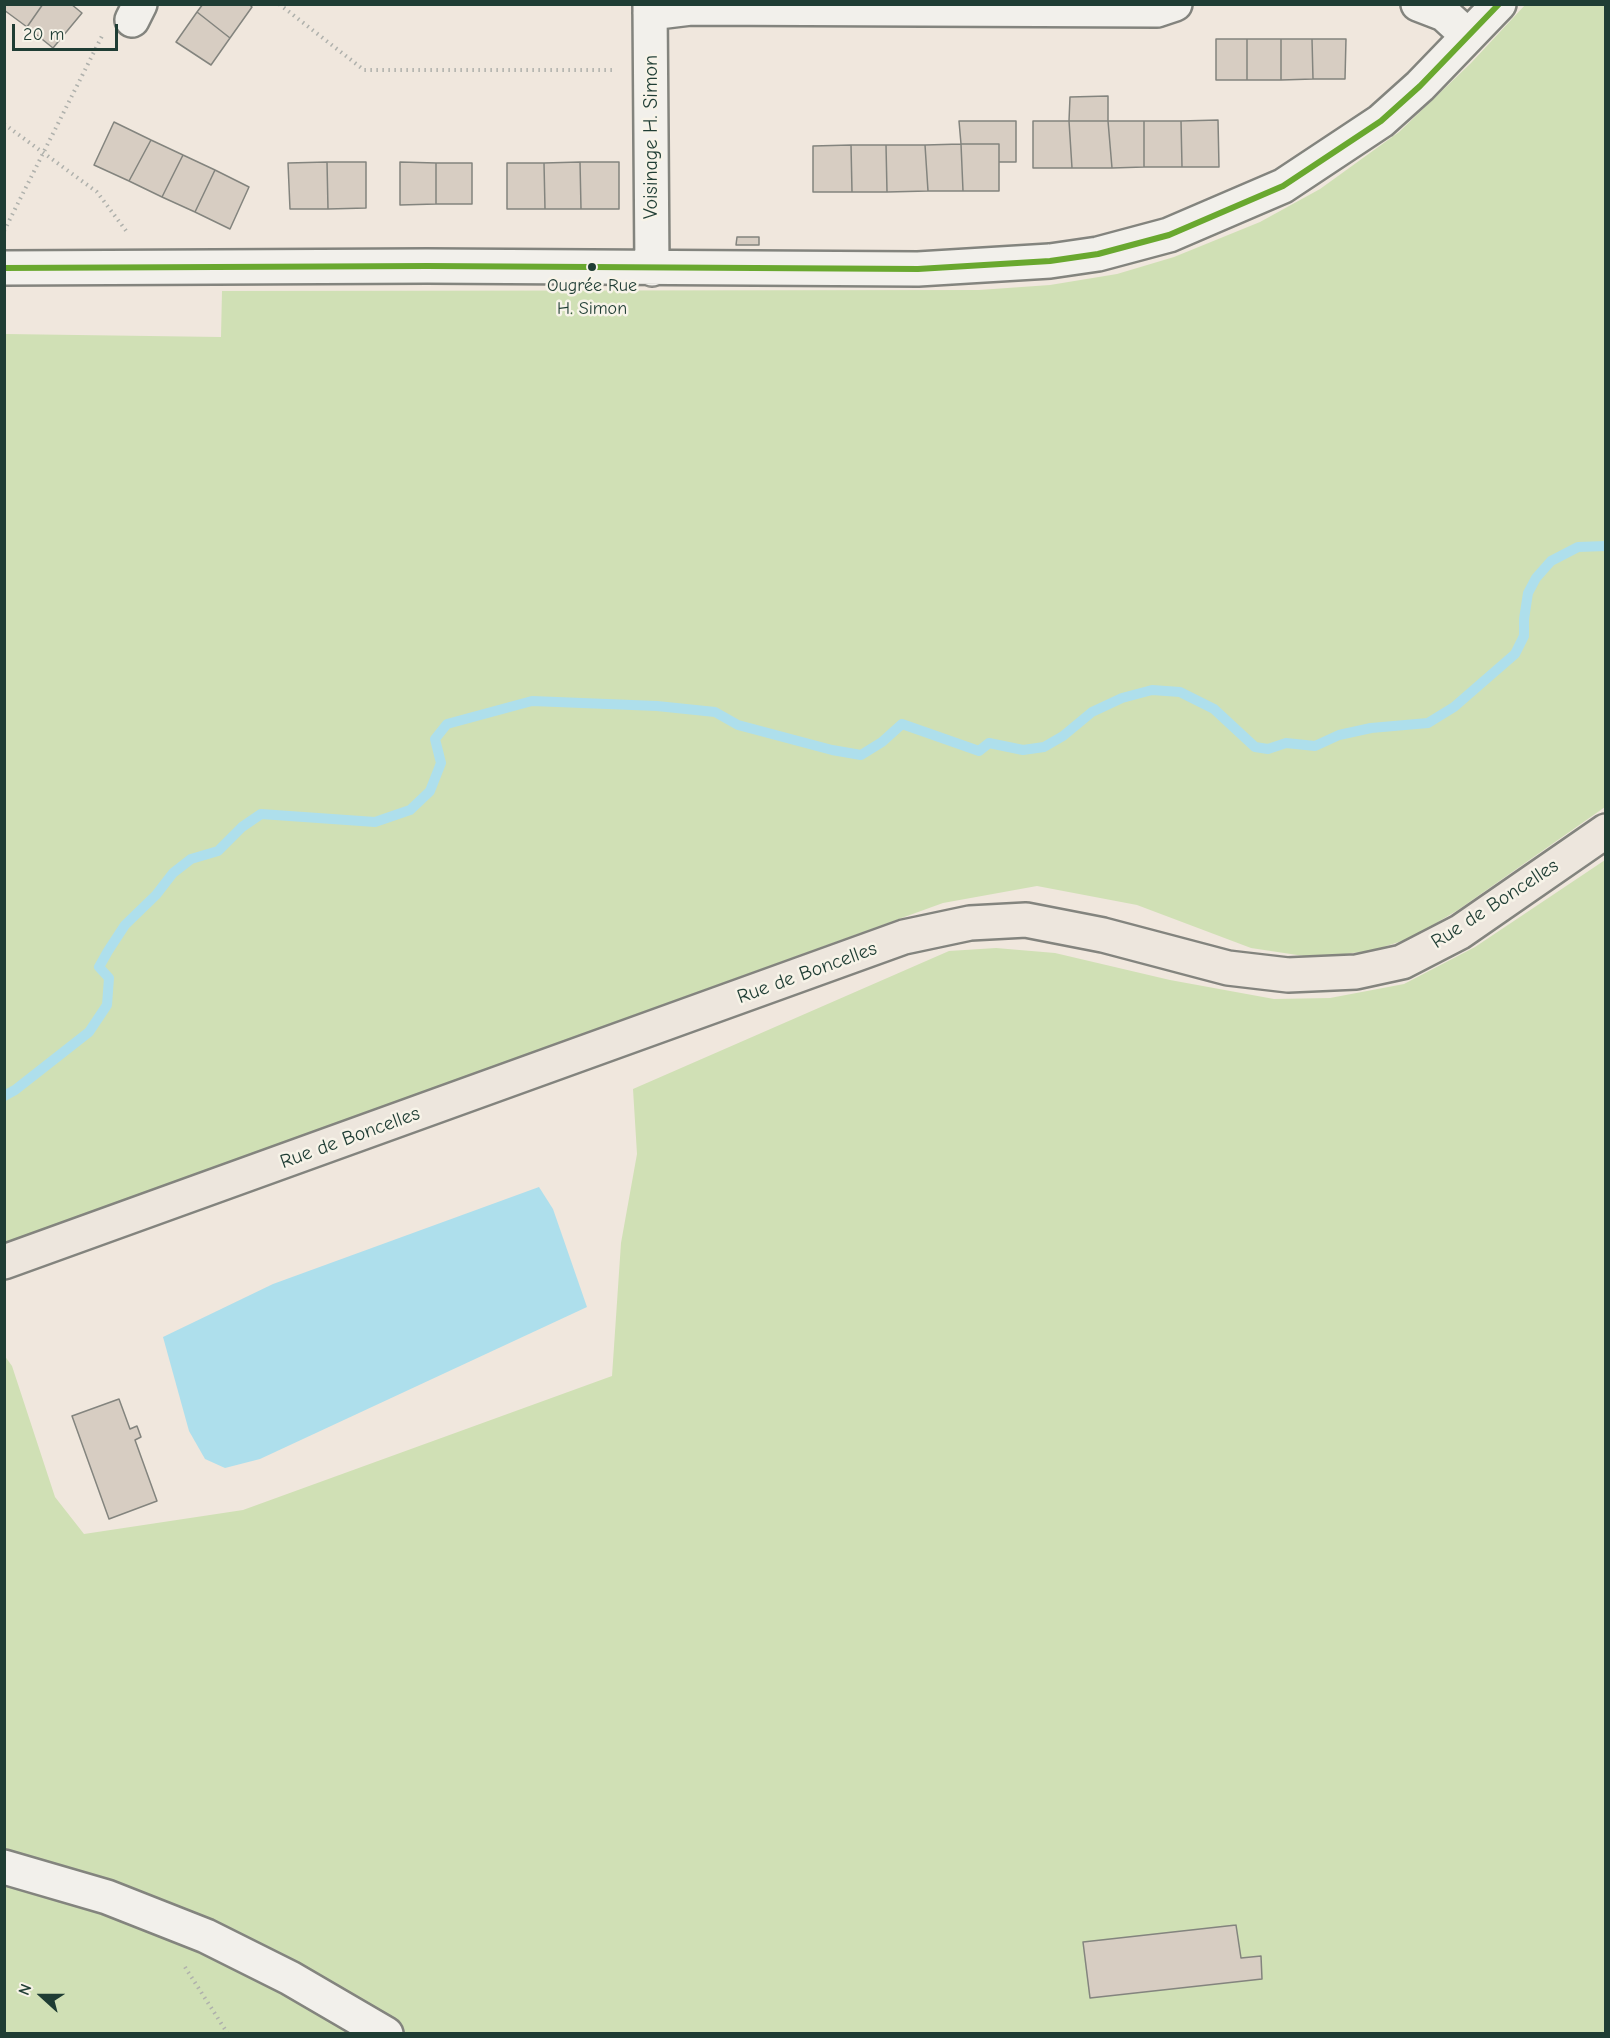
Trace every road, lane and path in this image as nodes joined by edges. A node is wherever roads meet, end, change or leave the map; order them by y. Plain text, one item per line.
1 (279, 4) edge
2 (1175, 4) edge
3 (1418, 4) edge
4 (1499, 4) edge
5 (650, 9) edge
6 (136, 12) edge
7 (1468, 36) junction
8 (651, 70) junction
9 (4, 124) edge
10 (43, 153) junction
11 (4, 231) edge
12 (146, 267) junction
13 (4, 268) edge
14 (652, 269) junction
15 (1605, 831) edge
16 (4, 1262) edge
17 (4, 1867) edge
18 (183, 1963) dead end
19 (228, 2034) edge
20 (386, 2034) edge

1 - 8 path
2 - 5 street
3 - 7 street
4 - 7 street
5 - 8 street, Voisinage H. Simon
6 - 10 path
7 - 14 street
8 - 14 street, Voisinage H. Simon
9 - 10 path
10 - 11 path
10 - 12 path
12 - 13 street
12 - 14 street
15 - 16 main road, Rue de Boncelles
17 - 20 street
18 - 19 path

